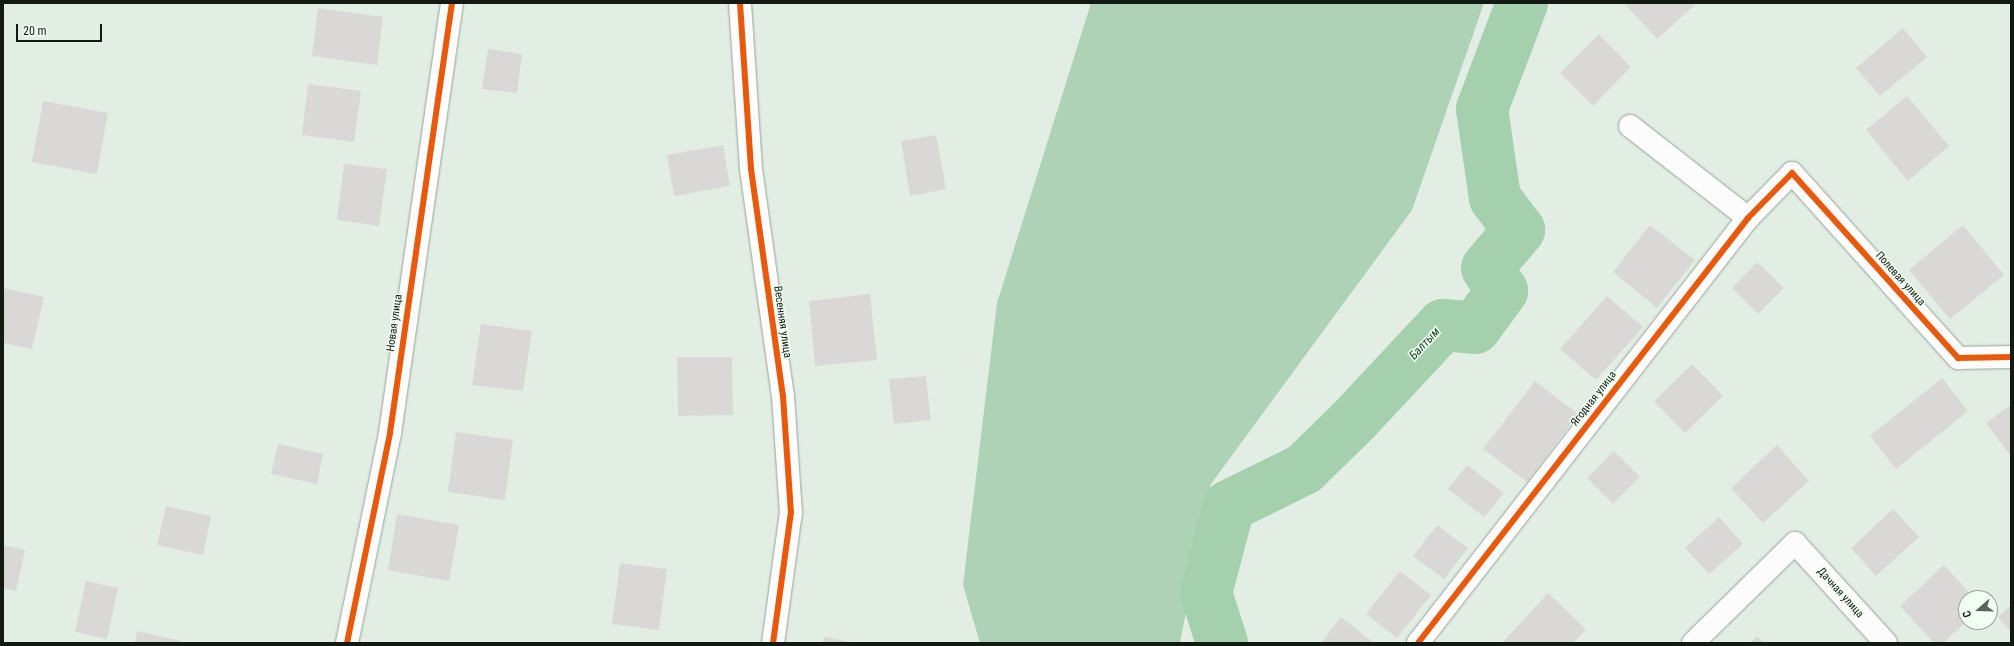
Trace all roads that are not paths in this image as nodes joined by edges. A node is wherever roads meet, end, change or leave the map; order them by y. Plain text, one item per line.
1 (452, 3) edge
2 (740, 3) edge
3 (1630, 126) dead end
4 (1792, 173) joint
5 (1748, 218) junction
6 (2011, 357) edge
7 (347, 643) edge
8 (773, 643) edge
9 (1418, 643) edge
10 (1693, 643) edge
11 (1886, 643) edge

1 - 7 street, Новая улица
2 - 8 street, Весенняя улица
3 - 5 street
4 - 5 street, Ягодная улица
4 - 6 street, Полевая улица
5 - 9 street, Ягодная улица
10 - 11 street, Дачная улица

